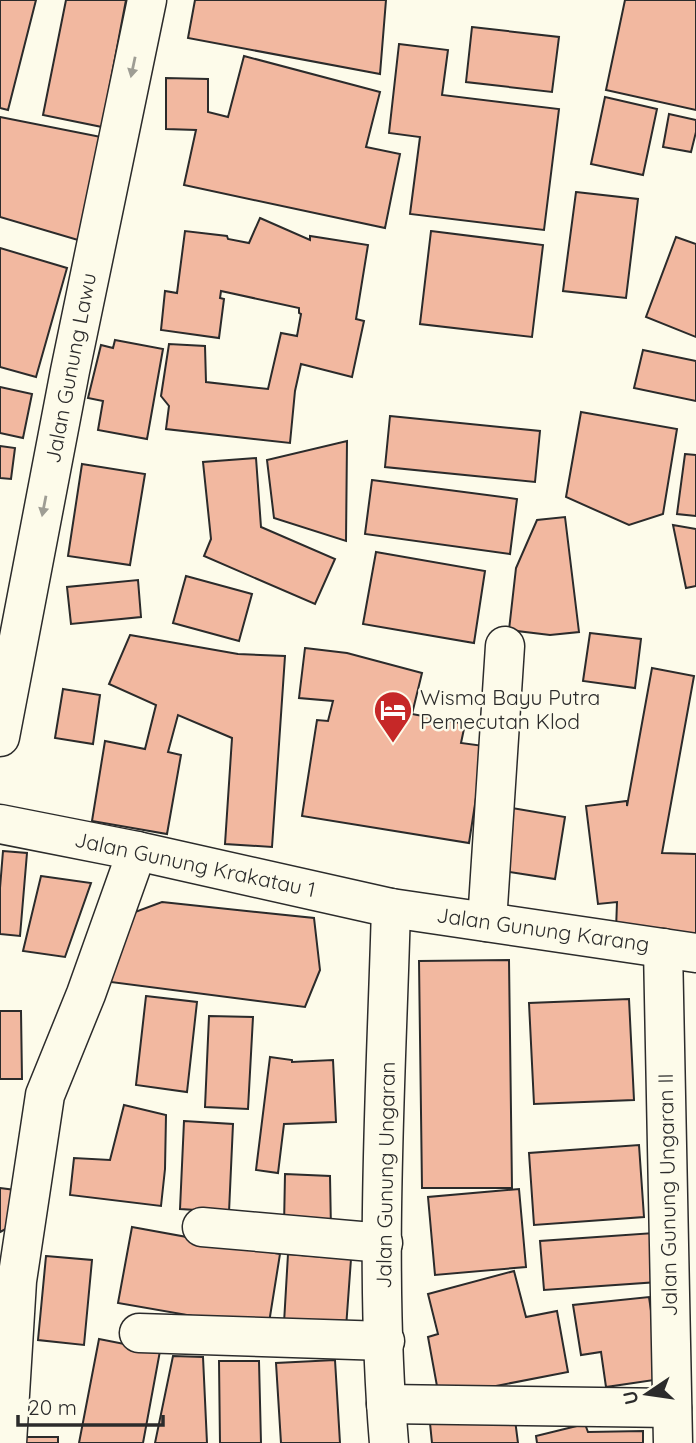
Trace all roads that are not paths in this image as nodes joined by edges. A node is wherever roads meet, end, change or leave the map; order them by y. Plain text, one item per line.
1 (146, 0) edge
2 (505, 646) dead end
3 (0, 737) edge
4 (0, 824) edge
5 (137, 851) junction
6 (391, 908) junction
7 (487, 922) junction
8 (680, 950) edge
9 (202, 1227) dead end
10 (383, 1243) junction
11 (139, 1333) dead end
12 (385, 1341) junction
13 (386, 1404) junction
14 (673, 1425) edge
15 (7, 1443) edge
16 (389, 1443) edge

1 -> 3 street, Jalan Gunung Lawu
2 - 7 street
4 - 5 street, Jalan Gunung Krakatau 1
5 - 6 street, Jalan Gunung Krakatau 1
5 - 15 street
6 - 7 street, Jalan Gunung Karang
6 - 10 street, Jalan Gunung Ungaran
7 - 8 street, Jalan Gunung Karang
8 - 14 street, Jalan Gunung Ungaran II
9 - 10 street
10 - 12 street, Jalan Gunung Ungaran
11 - 12 street
12 - 13 street, Jalan Gunung Ungaran
13 - 14 street
13 - 16 street, Jalan Gunung Ungaran

